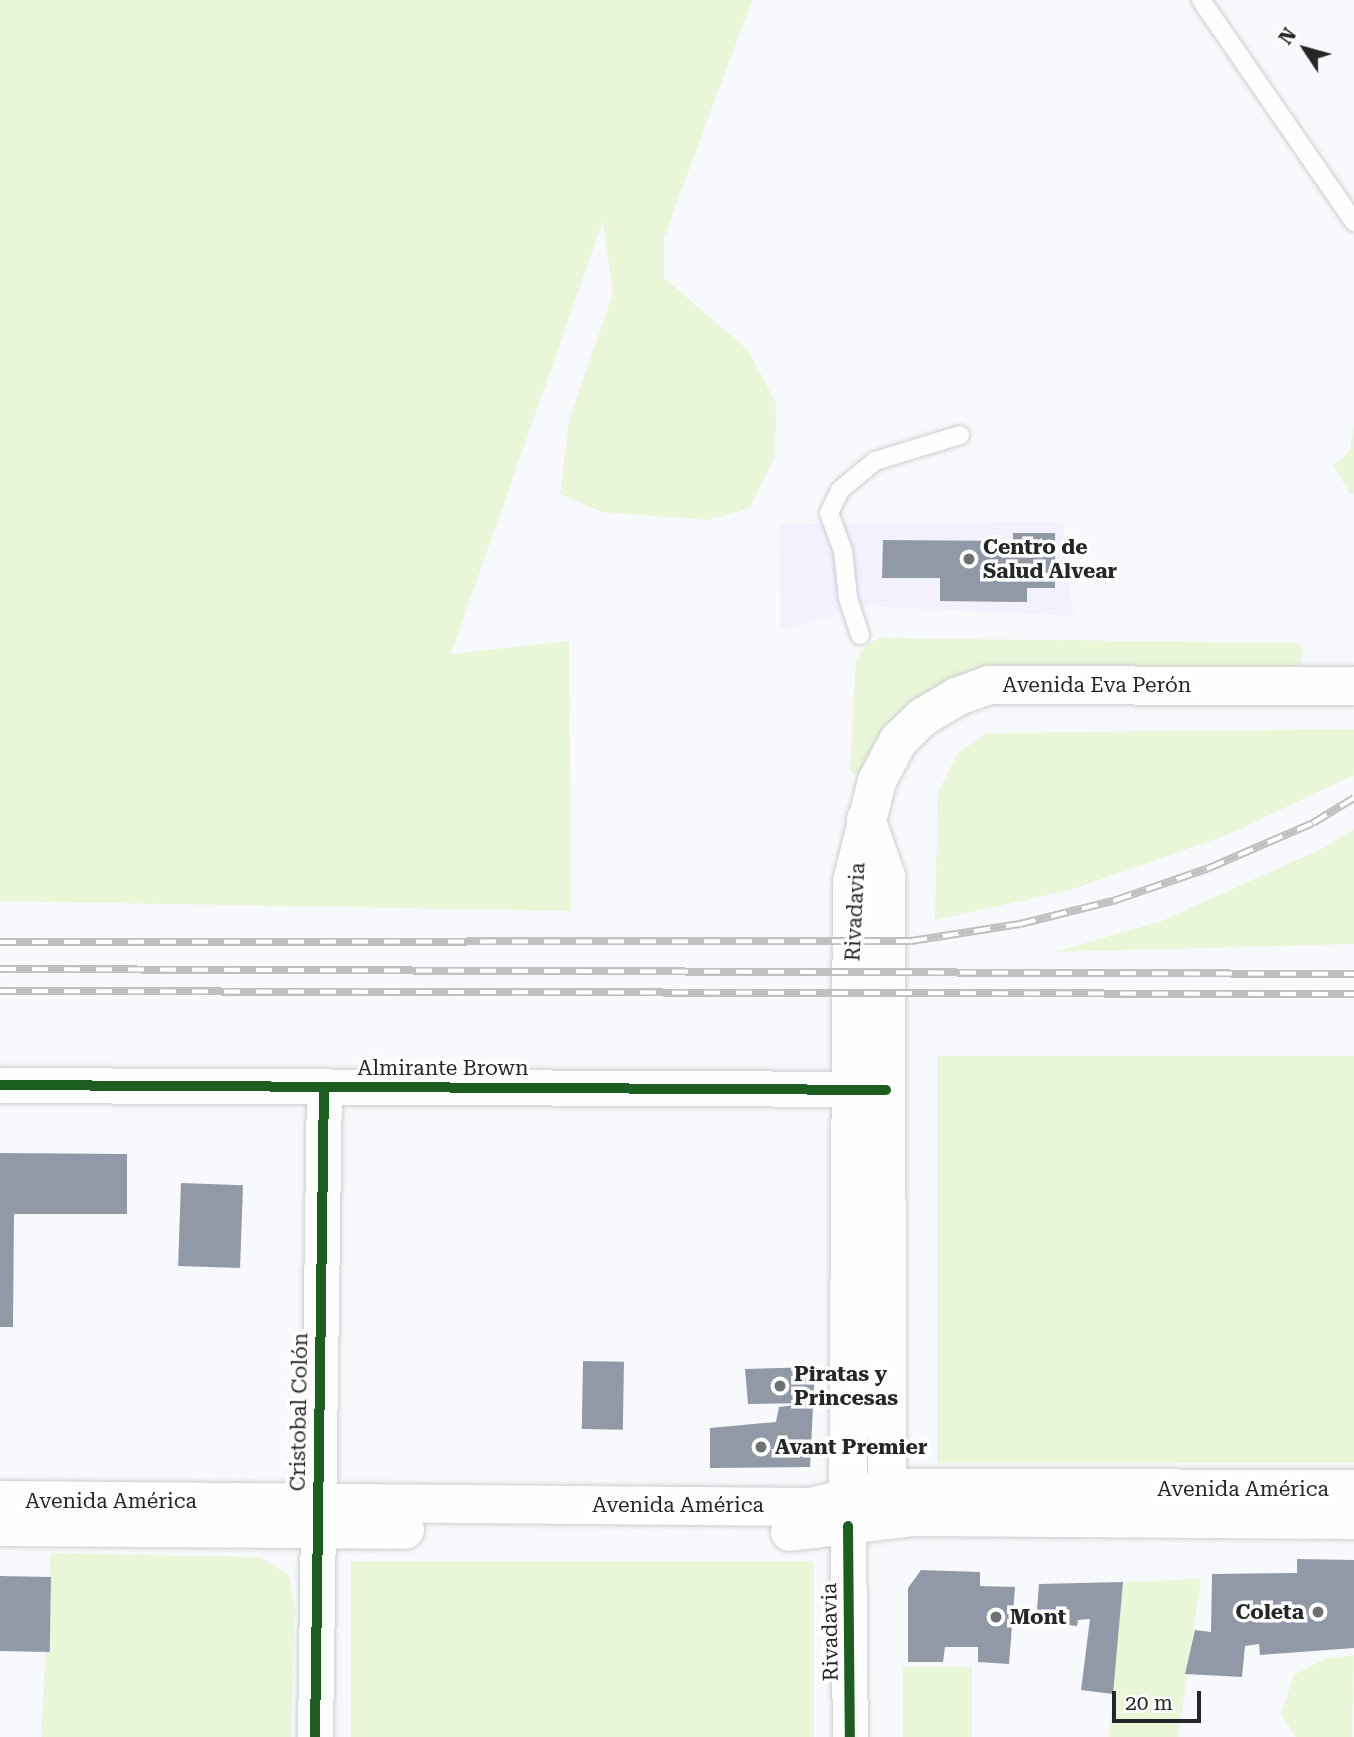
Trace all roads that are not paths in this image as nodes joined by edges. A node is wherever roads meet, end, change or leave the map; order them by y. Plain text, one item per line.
1 (1201, 0) edge
2 (1354, 222) edge
3 (960, 435) dead end
4 (860, 635) dead end
5 (1354, 686) edge
6 (866, 817) joint
7 (0, 1085) edge
8 (324, 1087) junction
9 (869, 1089) junction
10 (887, 1488) junction
11 (1354, 1489) edge
12 (0, 1500) edge
13 (848, 1512) junction
14 (317, 1516) junction
15 (1354, 1520) edge
16 (0, 1527) edge
17 (315, 1737) edge
18 (850, 1737) edge

1 - 2 lane
3 - 4 lane
5 - 6 main road, Avenida Eva Perón
6 - 9 main road, Rivadavia
7 - 8 street, Almirante Brown
8 - 9 street, Almirante Brown
8 - 14 street, Cristobal Colón
9 - 10 main road, Rivadavia
9 - 13 main road, Rivadavia
10 - 11 main road, Avenida América
10 - 13 main road, Avenida América
12 - 14 main road, Avenida América
13 - 14 main road, Avenida América
13 - 15 main road, Avenida América
13 - 18 street, Rivadavia
14 - 16 main road, Avenida América
14 - 17 street, Cristobal Colón

